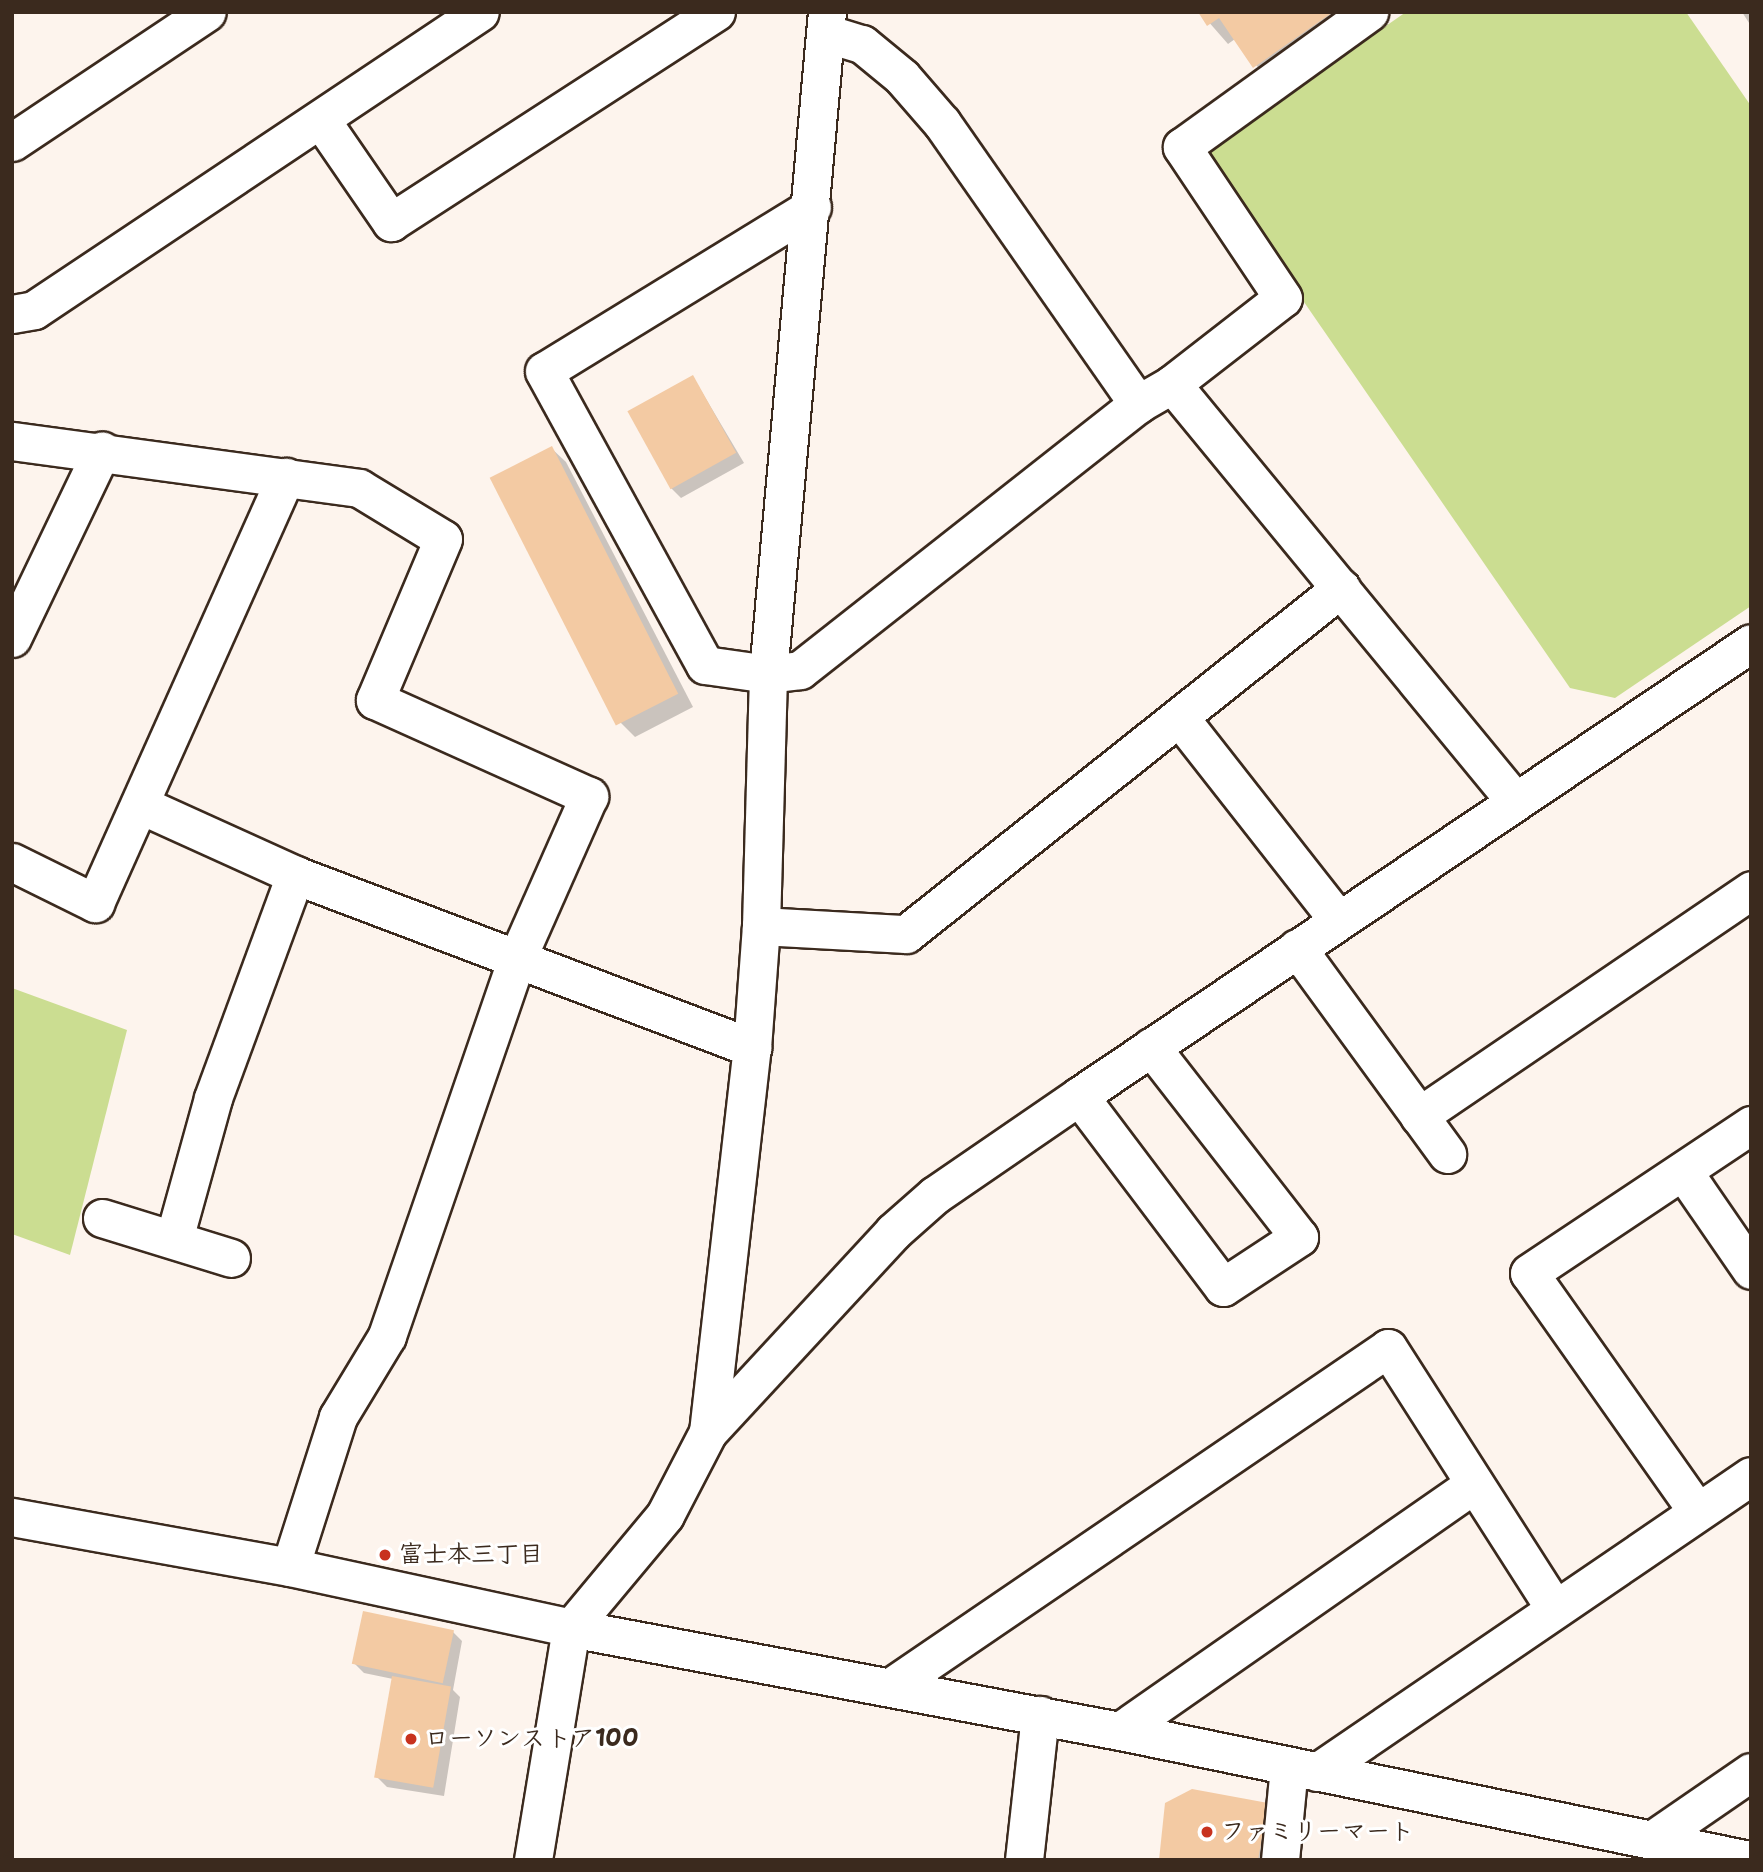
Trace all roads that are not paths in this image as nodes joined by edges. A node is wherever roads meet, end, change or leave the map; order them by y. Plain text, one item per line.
1 (207, 12) edge
2 (480, 12) edge
3 (716, 12) edge
4 (1370, 12) edge
5 (826, 23) edge
6 (321, 120) junction
7 (12, 142) edge
8 (812, 207) junction
9 (12, 314) edge
10 (1172, 384) junction
11 (1138, 404) junction
12 (12, 441) edge
13 (102, 450) junction
14 (286, 477) junction
15 (1341, 588) junction
16 (12, 638) edge
17 (1751, 643) edge
18 (768, 674) junction
19 (1179, 717) junction
20 (1515, 800) junction
21 (141, 805) junction
22 (12, 862) edge
23 (295, 875) junction
24 (1751, 890) edge
25 (1338, 920) junction
26 (761, 926) junction
27 (1297, 948) junction
28 (516, 961) junction
29 (1151, 1047) junction
30 (752, 1048) junction
31 (1079, 1096) junction
32 (1419, 1116) junction
33 (1751, 1125) edge
34 (1447, 1154) dead end
35 (1683, 1171) junction
36 (102, 1218) dead end
37 (174, 1239) junction
38 (231, 1258) dead end
39 (1751, 1270) edge
40 (708, 1432) junction
41 (1751, 1475) edge
42 (1474, 1484) junction
43 (1697, 1511) junction
44 (12, 1517) edge
45 (290, 1567) junction
46 (1554, 1608) junction
47 (570, 1628) junction
48 (892, 1686) junction
49 (1040, 1715) junction
50 (1121, 1731) junction
51 (1303, 1769) junction
52 (1751, 1772) edge
53 (1652, 1840) junction
54 (533, 1860) edge
55 (1024, 1860) edge
56 (1280, 1860) edge
57 (1749, 1860) edge

1 - 7 street
2 - 6 street
3 - 6 street
4 - 10 street
5 - 8 street
5 - 11 street
6 - 9 street
8 - 18 street
8 - 18 street
10 - 11 street
10 - 15 street
11 - 18 street
12 - 13 street
13 - 14 street
13 - 16 street
14 - 21 street
14 - 28 street
15 - 19 street
15 - 20 street
17 - 20 street
18 - 26 street
19 - 25 street
19 - 26 street
20 - 25 street
21 - 22 street
21 - 23 street
23 - 28 street
23 - 37 street
24 - 32 street
25 - 27 street
26 - 30 street
27 - 29 street
27 - 32 street
28 - 30 street
28 - 45 street
29 - 31 street
29 - 31 street
30 - 40 street
31 - 40 street
32 - 34 street
33 - 35 street
35 - 39 street
35 - 43 street
36 - 37 street
37 - 38 street
40 - 47 street
41 - 43 street
42 - 46 street
42 - 48 street
42 - 50 street
43 - 46 street
44 - 45 street
45 - 47 street
46 - 51 street
47 - 48 street
47 - 54 street
48 - 49 street
49 - 50 street
49 - 55 street
50 - 51 street
51 - 53 street
51 - 56 street
52 - 53 street
53 - 57 street

